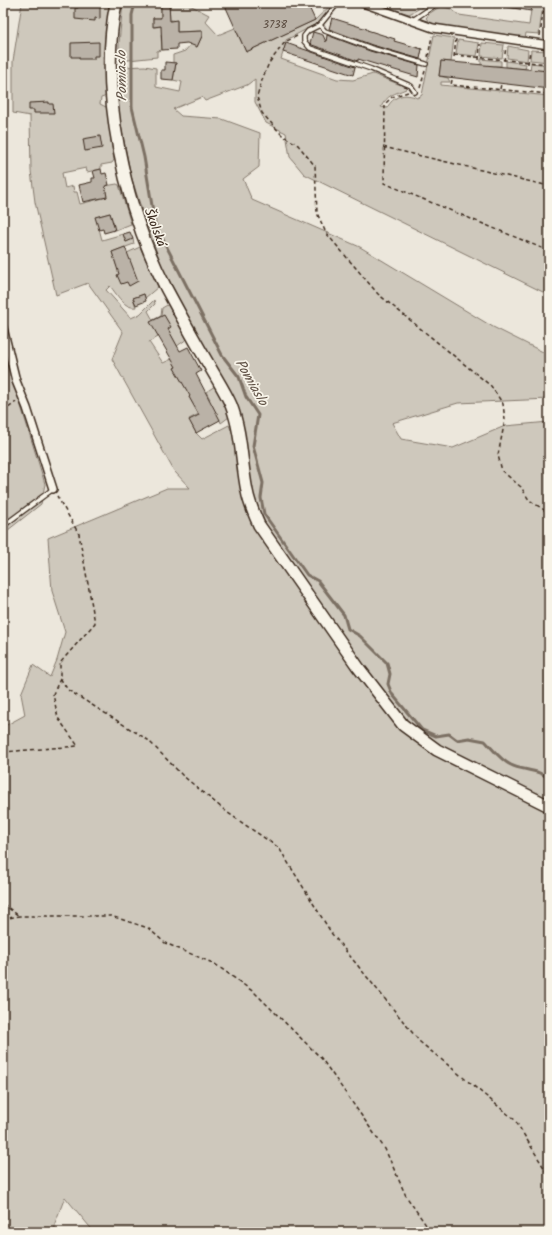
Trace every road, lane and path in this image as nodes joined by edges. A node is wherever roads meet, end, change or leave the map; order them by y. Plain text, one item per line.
1 (116, 3) edge
2 (338, 3) edge
3 (363, 3) edge
4 (438, 3) edge
5 (549, 10) edge
6 (412, 21) junction
7 (320, 25) junction
8 (308, 31) junction
9 (541, 31) dead end
10 (457, 32) junction
11 (481, 36) junction
12 (507, 40) junction
13 (530, 43) junction
14 (549, 45) edge
15 (479, 59) junction
16 (504, 60) junction
17 (528, 63) junction
18 (426, 64) dead end
19 (549, 64) edge
20 (452, 80) dead end
21 (476, 82) dead end
22 (501, 84) dead end
23 (476, 87) junction
24 (526, 88) dead end
25 (500, 90) junction
26 (415, 92) dead end
27 (525, 92) junction
28 (549, 94) edge
29 (549, 186) edge
30 (549, 251) edge
31 (3, 328) edge
32 (20, 391) junction
33 (3, 412) edge
34 (53, 489) junction
35 (549, 513) edge
36 (3, 526) edge
37 (60, 678) junction
38 (3, 752) edge
39 (549, 806) edge
40 (3, 904) edge
41 (19, 916) junction
42 (3, 919) edge
43 (549, 1176) edge
44 (428, 1232) edge

1 - 39 street, Školská
2 - 7 lane
3 - 6 street
4 - 6 lane
5 - 9 path
6 - 10 street
7 - 8 lane
7 - 18 lane
8 - 26 lane
8 - 35 path
10 - 11 street
10 - 15 path
11 - 12 street
11 - 15 path
12 - 13 street
12 - 16 path
13 - 14 street
13 - 17 path
15 - 16 path
16 - 17 path
17 - 19 path
20 - 23 path
21 - 23 path
22 - 25 path
23 - 25 path
24 - 27 path
25 - 27 path
27 - 28 path
29 - 30 path
31 - 32 street
32 - 33 path
32 - 34 street
34 - 36 lane
34 - 37 path
37 - 38 path
37 - 43 path
40 - 41 path
41 - 42 path
41 - 44 path

